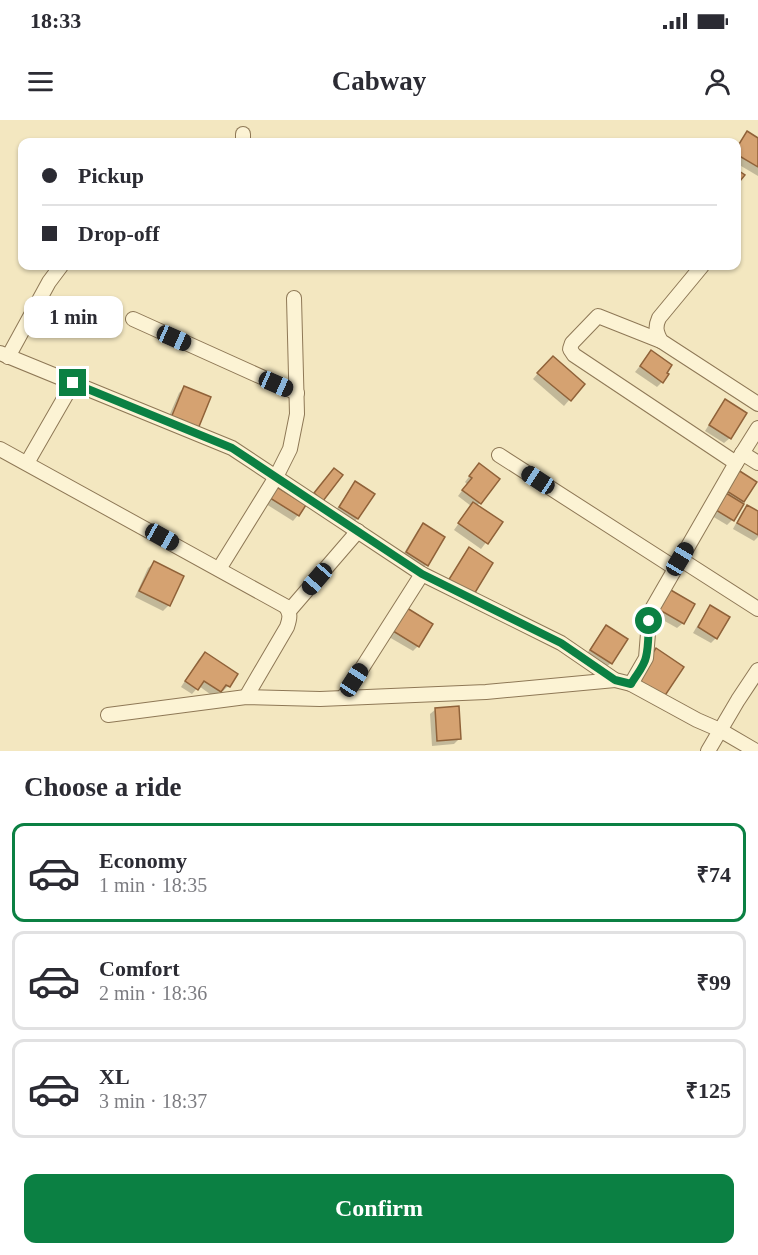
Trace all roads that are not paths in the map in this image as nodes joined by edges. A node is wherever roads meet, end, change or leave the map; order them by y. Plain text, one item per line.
1 (58, 270) edge
2 (699, 270) edge
3 (294, 298) dead end
4 (134, 319) dead end
5 (661, 341) junction
6 (4, 355) edge
7 (73, 383) junction
8 (297, 393) junction
9 (758, 404) edge
10 (758, 428) edge
11 (0, 449) edge
12 (499, 455) dead end
13 (739, 458) junction
14 (27, 464) junction
15 (758, 464) edge
16 (276, 477) junction
17 (358, 531) junction
18 (678, 564) junction
19 (219, 569) junction
20 (422, 574) junction
21 (758, 609) edge
22 (289, 611) junction
23 (758, 670) edge
24 (615, 680) junction
25 (631, 684) junction
26 (246, 697) junction
27 (343, 698) junction
28 (108, 715) dead end
29 (720, 730) junction
30 (708, 751) edge
31 (756, 751) edge

1 - 6 street
2 - 5 street
3 - 8 street
4 - 8 street
5 - 9 street
5 - 13 street
6 - 7 street
7 - 14 street
7 - 16 street
8 - 16 street
10 - 13 street
11 - 14 street
12 - 18 street
13 - 15 street
13 - 18 street
14 - 19 street
16 - 17 street
16 - 19 street
17 - 20 street
17 - 22 street
18 - 21 street
18 - 25 street
19 - 22 street
20 - 24 street
20 - 27 street
22 - 26 street
23 - 29 street
24 - 25 street
24 - 27 street
25 - 29 street
26 - 27 street
26 - 28 street
29 - 30 street
29 - 31 street

